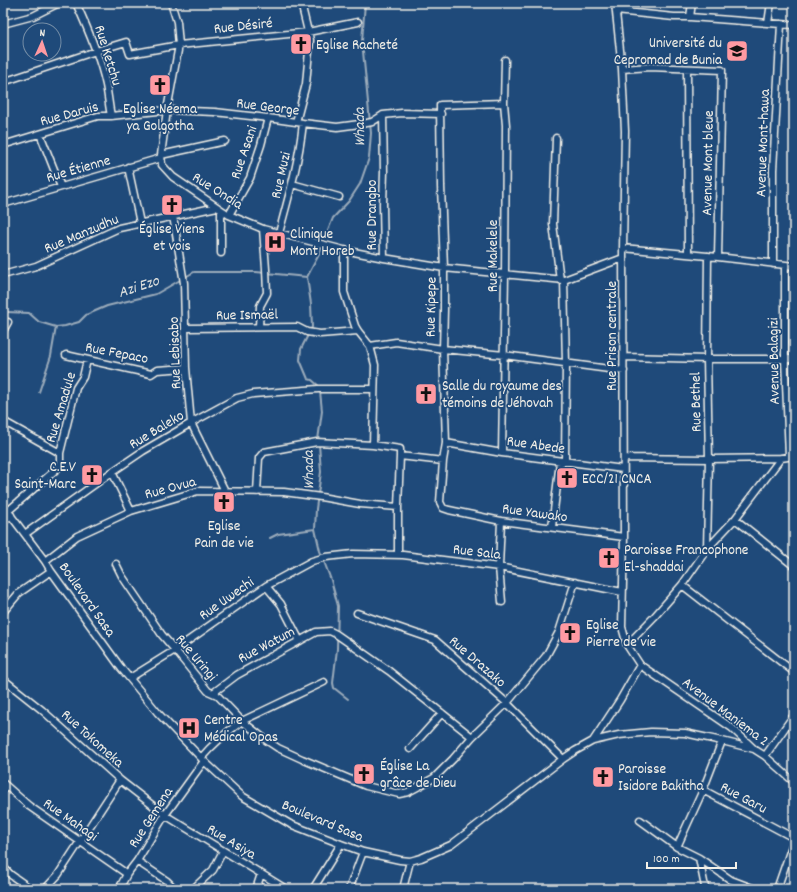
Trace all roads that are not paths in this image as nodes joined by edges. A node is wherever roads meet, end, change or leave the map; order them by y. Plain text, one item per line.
1 (60, 3) edge
2 (76, 3) edge
3 (171, 3) edge
4 (301, 3) edge
5 (615, 3) edge
6 (692, 3) edge
7 (771, 3) edge
8 (616, 11) junction
9 (690, 17) junction
10 (358, 22) dead end
11 (768, 23) junction
12 (3, 24) edge
13 (781, 24) junction
14 (794, 25) edge
15 (308, 32) junction
16 (179, 45) junction
17 (96, 51) junction
18 (505, 60) dead end
19 (687, 68) junction
20 (622, 69) junction
21 (3, 82) edge
22 (504, 103) junction
23 (167, 110) junction
24 (441, 114) junction
25 (383, 115) junction
26 (111, 116) junction
27 (268, 118) junction
28 (296, 122) junction
29 (303, 123) junction
30 (40, 134) junction
31 (556, 138) dead end
32 (226, 142) dead end
33 (3, 145) edge
34 (161, 156) junction
35 (128, 167) junction
36 (292, 184) junction
37 (61, 187) junction
38 (339, 197) dead end
39 (3, 204) edge
40 (219, 208) junction
41 (229, 215) junction
42 (173, 216) junction
43 (140, 223) junction
44 (264, 229) junction
45 (279, 233) junction
46 (623, 248) junction
47 (344, 250) junction
48 (221, 253) dead end
49 (688, 253) junction
50 (708, 256) junction
51 (718, 257) junction
52 (384, 258) junction
53 (623, 258) junction
54 (773, 264) junction
55 (786, 265) junction
56 (794, 266) edge
57 (444, 268) junction
58 (3, 275) edge
59 (505, 275) junction
60 (562, 280) junction
61 (8, 322) dead end
62 (259, 327) junction
63 (186, 328) junction
64 (3, 331) edge
65 (358, 332) junction
66 (370, 346) junction
67 (442, 349) junction
68 (504, 355) junction
69 (66, 356) dead end
70 (624, 357) junction
71 (707, 359) junction
72 (785, 359) junction
73 (794, 359) edge
74 (87, 360) junction
75 (566, 363) junction
76 (186, 368) junction
77 (624, 371) junction
78 (374, 389) junction
79 (3, 421) edge
80 (191, 422) junction
81 (446, 443) junction
82 (373, 445) junction
83 (60, 453) junction
84 (502, 453) junction
85 (400, 456) junction
86 (791, 456) edge
87 (624, 458) junction
88 (781, 458) junction
89 (709, 459) junction
90 (443, 461) junction
91 (563, 461) junction
92 (794, 461) edge
93 (623, 469) junction
94 (112, 472) junction
95 (225, 491) junction
96 (257, 492) junction
97 (3, 505) edge
98 (398, 507) junction
99 (443, 508) joint
100 (131, 511) junction
101 (10, 513) junction
102 (735, 519) junction
103 (501, 521) junction
104 (3, 522) edge
105 (552, 528) junction
106 (26, 534) junction
107 (624, 537) junction
108 (707, 549) junction
109 (398, 555) junction
110 (323, 558) joint
111 (45, 561) junction
112 (116, 564) dead end
113 (794, 566) edge
114 (499, 567) junction
115 (52, 571) junction
116 (575, 582) junction
117 (682, 585) junction
118 (266, 586) junction
119 (622, 592) junction
120 (502, 602) dead end
121 (3, 612) edge
122 (357, 613) dead end
123 (300, 641) junction
124 (627, 645) junction
125 (175, 650) junction
126 (640, 665) junction
127 (794, 672) edge
128 (130, 678) junction
129 (3, 679) edge
130 (324, 682) dead end
131 (213, 693) junction
132 (507, 703) junction
133 (442, 713) junction
134 (794, 715) edge
135 (242, 721) junction
136 (472, 737) junction
137 (593, 741) junction
138 (722, 741) junction
139 (410, 749) dead end
140 (754, 749) junction
141 (765, 756) junction
142 (202, 759) junction
143 (563, 759) junction
144 (120, 780) junction
145 (794, 782) edge
146 (3, 783) edge
147 (703, 790) junction
148 (165, 816) junction
149 (640, 820) dead end
150 (794, 839) edge
151 (80, 841) junction
152 (341, 844) junction
153 (677, 847) junction
154 (223, 851) junction
155 (363, 852) junction
156 (699, 858) junction
157 (410, 861) junction
158 (137, 862) junction
159 (3, 867) edge
160 (127, 874) junction
161 (261, 874) junction
162 (405, 887) edge
163 (31, 889) edge
164 (45, 889) edge
165 (119, 889) edge
166 (175, 889) edge
167 (193, 889) edge
168 (256, 889) edge
169 (286, 889) edge
170 (313, 889) edge
171 (349, 889) edge
172 (704, 889) edge
173 (755, 889) edge
174 (777, 889) edge

1 - 12 street
2 - 17 street, Rue Ketchu
3 - 16 street
4 - 15 street
5 - 8 street, Rue Prison centrale
6 - 9 street
7 - 11 street
8 - 9 street
8 - 20 street, Rue Prison centrale
9 - 11 street
10 - 15 street, Rue Désiré
11 - 13 street
13 - 14 street
13 - 54 street, Avenue Mont-hawa
15 - 16 street, Rue Désiré
15 - 28 street
16 - 17 street, Rue Désiré
16 - 23 street
17 - 21 street
17 - 26 street, Rue Ketchu
18 - 22 street, Rue Makelele
19 - 20 street
19 - 49 street
19 - 51 street, Avenue Mont bleue
20 - 46 street, Rue Prison centrale
22 - 24 street, Rue Kipepe
22 - 59 street, Rue Makelele
23 - 26 street, Rue Daruis
23 - 27 street, Rue George
23 - 34 street
24 - 25 street
24 - 57 street, Rue Kipepe
25 - 29 street, Rue George
25 - 52 street, Rue Drangbo
26 - 30 street, Rue Daruis
27 - 28 street, Rue George
27 - 41 street, Rue Asani
28 - 29 street, Rue George
29 - 36 street, Rue Muzi
30 - 33 street, Rue Daruis
30 - 37 street
31 - 60 street
32 - 34 street, Rue Étienne
34 - 35 street, Rue Étienne
34 - 40 street, Rue Ondia
35 - 37 street, Rue Étienne
35 - 43 street
36 - 38 street
36 - 45 street, Rue Muzi
37 - 39 street, Rue Étienne
40 - 41 street, Rue Ondia
40 - 42 street, Rue Manzudhu
40 - 48 street
41 - 44 street, Rue Ondia
42 - 43 street, Rue Manzudhu
42 - 63 street, Rue Lebisabo
43 - 58 street, Rue Manzudhu
44 - 45 street, Rue Ondia
44 - 62 street
45 - 47 street, Rue Ondia
46 - 49 street
46 - 53 street, Rue Prison centrale
47 - 52 street, Rue Ondia
47 - 65 street, Rue Drangbo
49 - 50 street
50 - 51 street
50 - 71 street, Rue Bethel
51 - 54 street
52 - 57 street, Rue Ondia
53 - 60 street
53 - 70 street, Rue Prison centrale
54 - 55 street
55 - 56 street
55 - 72 street, Avenue Balagizi
57 - 59 street, Rue Ondia
57 - 67 street, Rue Kipepe
59 - 60 street, Rue Ondia
59 - 68 street, Rue Makelele
60 - 75 street
61 - 64 street
62 - 63 street, Rue Ismaël
62 - 65 street, Rue Ismaël
63 - 76 street, Rue Lebisabo
65 - 66 street, Rue Drangbo
66 - 67 street
66 - 78 street, Rue Drangbo
67 - 68 street
67 - 81 street, Rue Kipepe
68 - 75 street
68 - 84 street, Rue Makelele
69 - 74 street, Rue Fepaco
70 - 71 street
70 - 77 street, Rue Prison centrale
71 - 72 street
71 - 89 street, Rue Bethel
72 - 73 street
72 - 86 street, Avenue Balagizi
74 - 76 street, Rue Fepaco
74 - 83 street, Rue Amadule
75 - 77 street
75 - 91 street
76 - 80 street, Rue Lebisabo
77 - 87 street, Rue Prison centrale
78 - 80 street, Rue Baleko
78 - 82 street, Rue Drangbo
79 - 83 street
80 - 94 street, Rue Baleko
80 - 95 street
81 - 84 street, Rue Abede
81 - 90 street, Rue Kipepe
82 - 85 street
82 - 96 street
83 - 101 street, Rue Amadule
84 - 91 street, Rue Abede
85 - 90 street
85 - 98 street
86 - 88 street
86 - 92 street
87 - 89 street
87 - 93 street, Rue Prison centrale
88 - 89 street
88 - 102 street
89 - 108 street, Rue Bethel
90 - 99 street, Rue Kipepe
91 - 93 street, Rue Abede
91 - 105 street
93 - 107 street, Rue Prison centrale
94 - 100 street
94 - 106 street, Rue Baleko
95 - 96 street, Rue Ovua
95 - 100 street, Rue Ovua
96 - 98 street, Rue Ovua
97 - 101 street, Boulevard Sasa
98 - 109 street
99 - 103 street, Rue Yawako
100 - 111 street, Rue Ovua
101 - 104 street, Rue Amadule
101 - 106 street, Boulevard Sasa
102 - 108 street
102 - 113 street
103 - 105 street, Rue Yawako
103 - 114 street
105 - 107 street, Rue Yawako
106 - 111 street, Boulevard Sasa
107 - 119 street, Rue Prison centrale
108 - 117 street
109 - 110 street, Rue Sala
109 - 114 street, Rue Sala
110 - 118 street, Rue Uwechi
111 - 115 street, Boulevard Sasa
112 - 125 street, Rue Uringi
114 - 116 street, Rue Sala
114 - 120 street
115 - 121 street
115 - 128 street, Boulevard Sasa
116 - 119 street, Rue Sala
116 - 132 street, Rue Uringi
117 - 124 street
117 - 127 street
118 - 123 street
118 - 125 street, Rue Uwechi
119 - 124 street, Rue Prison centrale
122 - 132 street, Rue Drazako
123 - 131 street, Rue Watum
123 - 133 street, Rue Watum
124 - 126 street, Rue Prison centrale
125 - 128 street, Rue Uwechi
125 - 131 street, Rue Uringi
126 - 137 street, Boulevard Sasa
126 - 140 street, Avenue Maniema 2
128 - 142 street, Boulevard Sasa
129 - 144 street, Rue Tokomeka
130 - 135 street, Rue Gemena
131 - 135 street, Rue Uringi
132 - 136 street, Rue Uringi
132 - 143 street, Rue Drazako
133 - 136 street
133 - 139 street
134 - 141 street
135 - 136 street, Rue Uringi
135 - 142 street, Rue Gemena
137 - 138 street, Boulevard Sasa
137 - 143 street, Boulevard Sasa
138 - 140 street, Boulevard Sasa
138 - 147 street
140 - 141 street, Avenue Maniema 2
141 - 145 street, Avenue Maniema 2
142 - 148 street, Rue Gemena
142 - 152 street, Boulevard Sasa
143 - 157 street, Boulevard Sasa
144 - 148 street, Rue Tokomeka
144 - 151 street
146 - 151 street, Rue Mahagi
147 - 150 street, Rue Garu
147 - 153 street
148 - 154 street, Rue Asiya
148 - 158 street, Rue Gemena
149 - 153 street
150 - 174 street
151 - 160 street, Rue Mahagi
151 - 164 street
152 - 155 street, Boulevard Sasa
152 - 170 street
153 - 156 street
154 - 161 street, Rue Asiya
154 - 167 street
155 - 157 street, Boulevard Sasa
155 - 171 street
156 - 172 street
156 - 173 street
157 - 162 street
158 - 160 street, Rue Gemena
158 - 166 street
159 - 163 street
160 - 165 street, Rue Gemena
161 - 168 street
161 - 169 street, Rue Asiya

